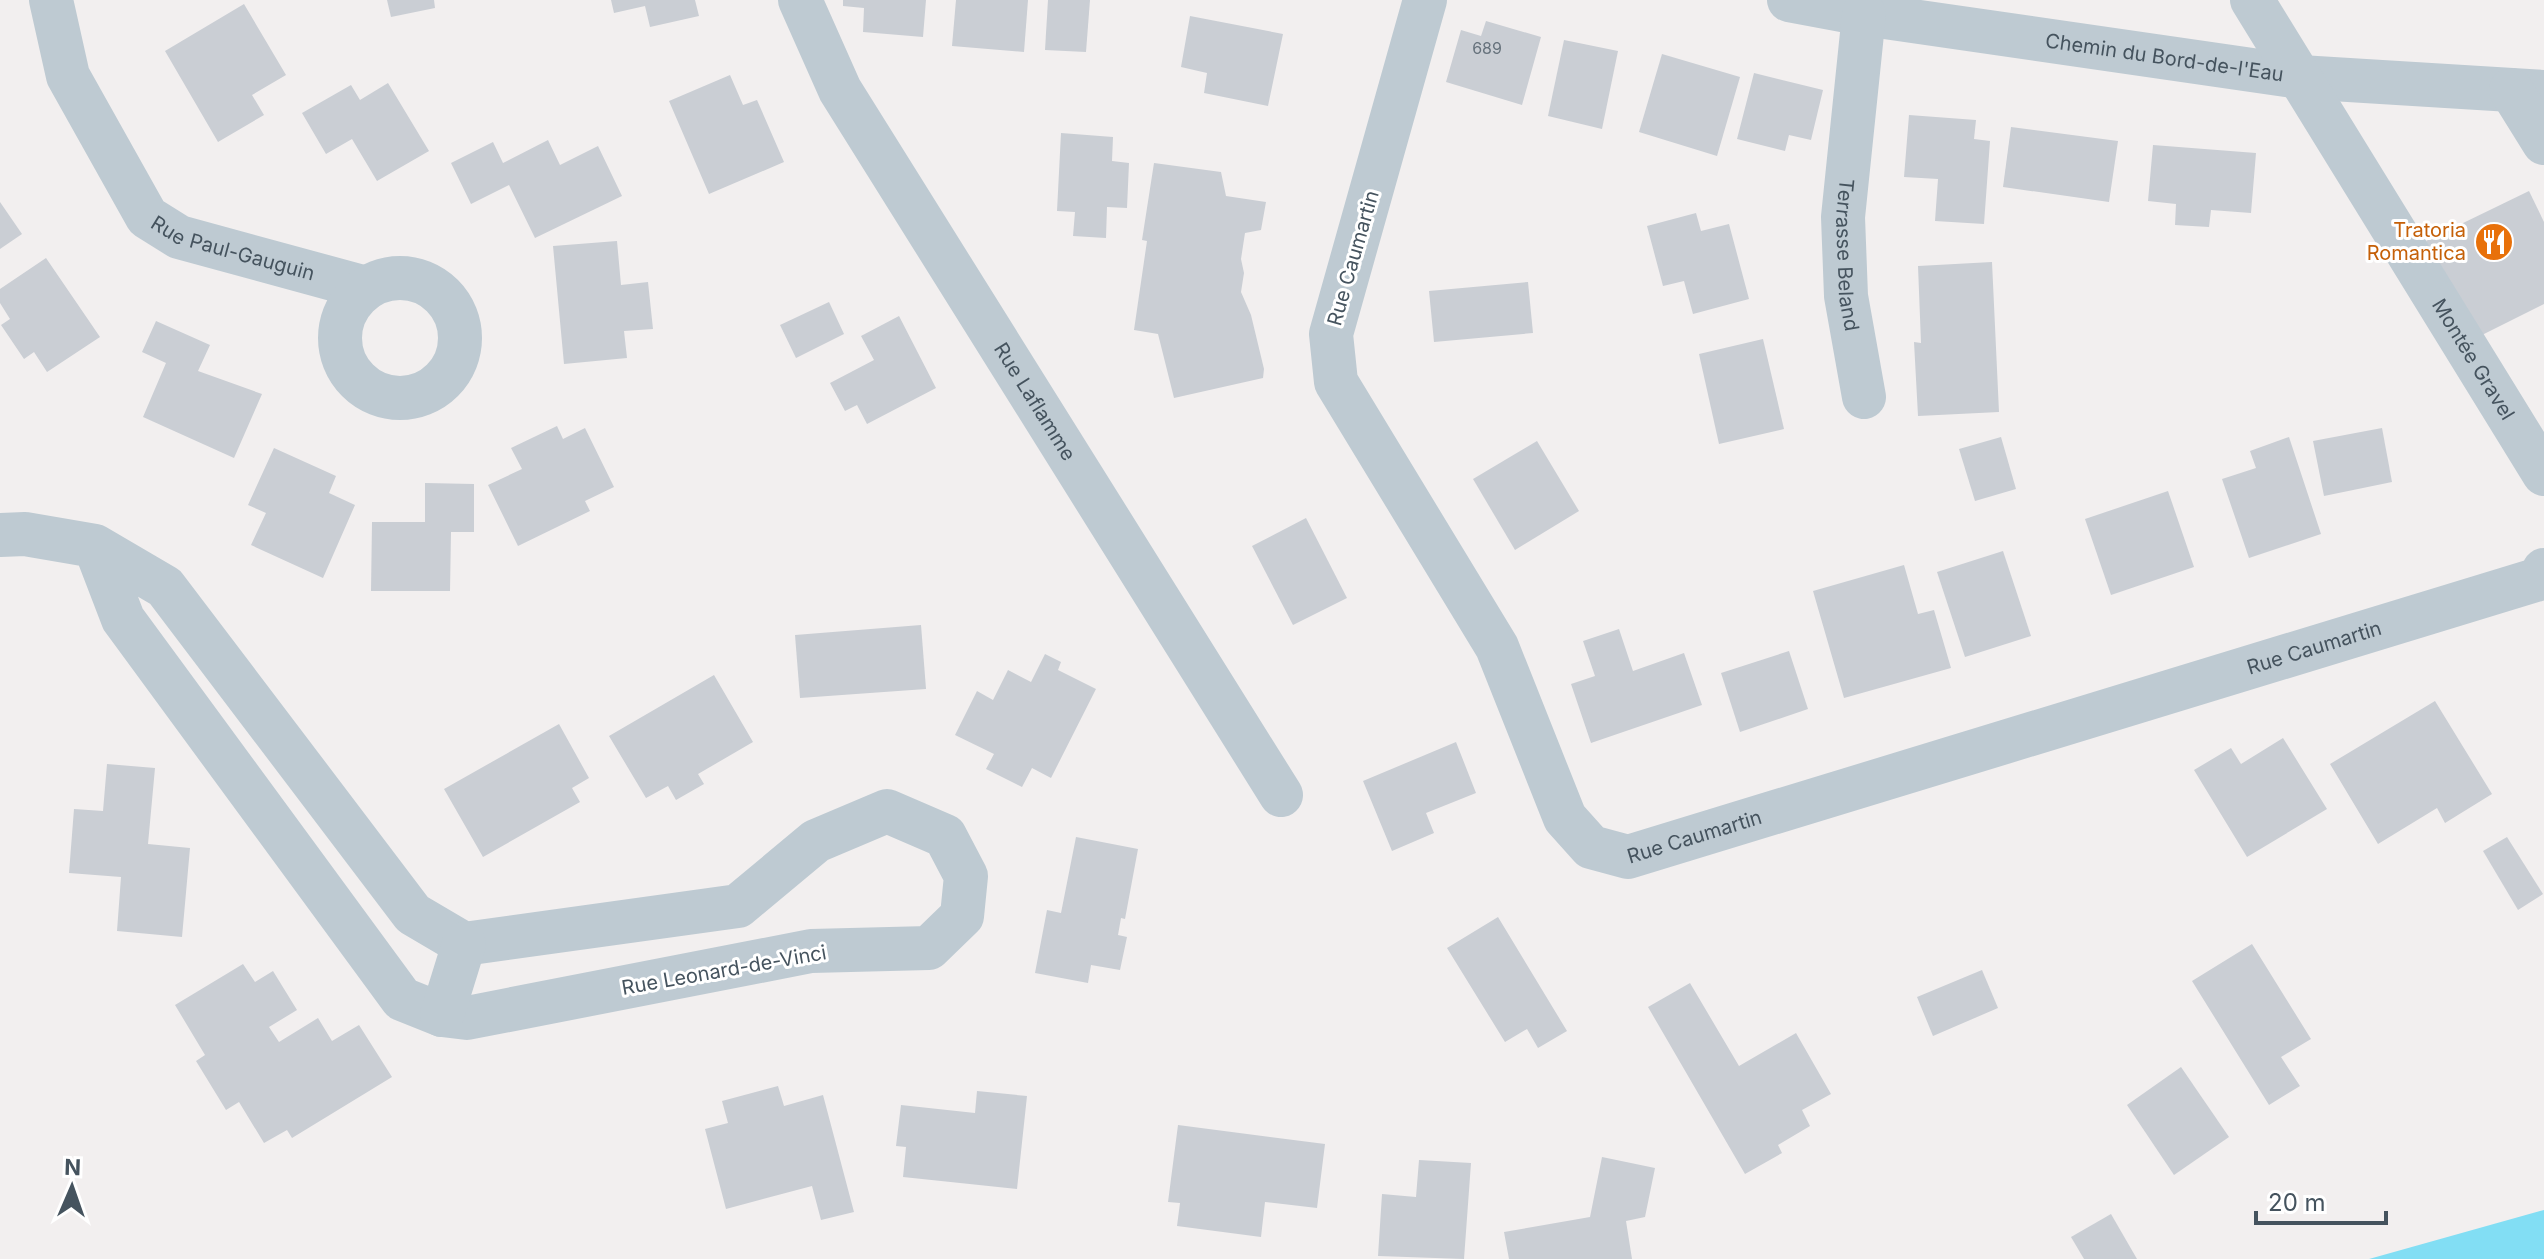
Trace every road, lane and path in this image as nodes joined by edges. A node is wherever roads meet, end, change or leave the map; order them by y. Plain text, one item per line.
1 (51, 0) edge
2 (800, 0) edge
3 (1425, 0) edge
4 (1789, 0) edge
5 (2252, 0) edge
6 (1864, 14) junction
7 (2300, 77) junction
8 (2528, 91) edge
9 (2544, 143) edge
10 (366, 288) dead end
11 (1864, 397) dead end
12 (2544, 474) edge
13 (0, 535) edge
14 (95, 546) junction
15 (2544, 570) edge
16 (1281, 795) dead end
17 (464, 944) junction
18 (442, 1015) junction

1 - 10 street, Rue Paul-Gauguin
2 - 16 street, Rue Laflamme
3 - 15 street, Rue Caumartin
4 - 6 street, Chemin du Bord-de-l'Eau
5 - 7 street, Montée Gravel
6 - 7 street, Chemin du Bord-de-l'Eau
6 - 11 street, Terrasse Beland
7 - 8 street, Chemin du Bord-de-l'Eau
7 - 12 street, Montée Gravel
8 - 9 street
13 - 14 street
14 - 17 street
14 - 18 street, Rue Leonard-de-Vinci
17 - 18 street
17 - 18 street, Rue Leonard-de-Vinci

